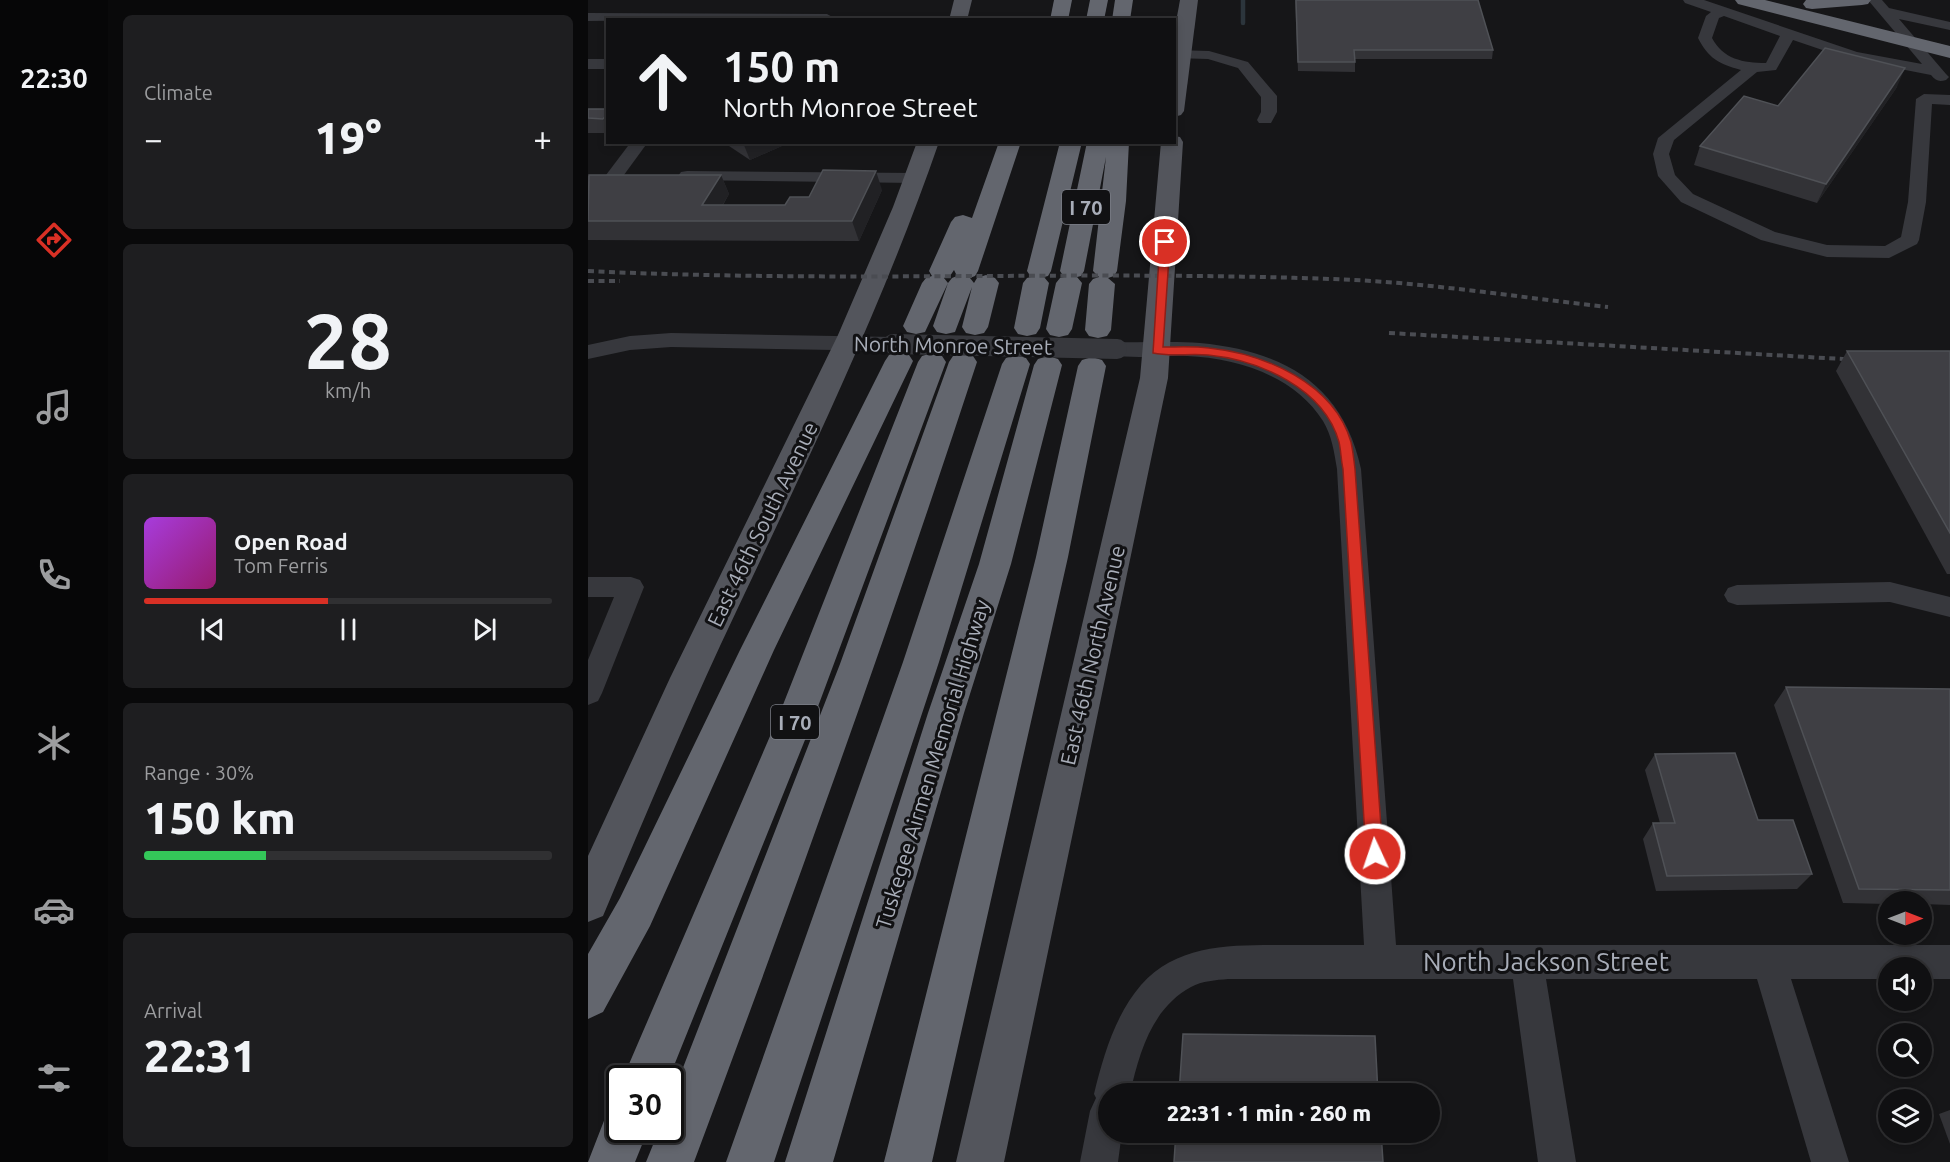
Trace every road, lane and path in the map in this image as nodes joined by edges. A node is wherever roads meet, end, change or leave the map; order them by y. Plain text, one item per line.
1 (749, 0) edge
2 (829, 0) edge
3 (963, 0) edge
4 (1063, 0) edge
5 (1099, 0) edge
6 (1124, 0) edge
7 (1189, 0) edge
8 (1690, 0) edge
9 (1744, 0) edge
10 (1862, 0) edge
11 (1803, 2) edge
12 (1950, 10) edge
13 (1724, 11) junction
14 (1890, 12) edge
15 (588, 17) edge
16 (735, 18) edge
17 (827, 18) edge
18 (958, 18) edge
19 (1059, 18) edge
20 (1095, 18) edge
21 (1121, 18) edge
22 (1950, 26) edge
23 (1789, 33) junction
24 (1950, 37) edge
25 (1911, 43) junction
26 (1950, 52) edge
27 (1177, 54) edge
28 (588, 64) edge
29 (606, 64) edge
30 (1754, 67) junction
31 (1935, 71) junction
32 (1176, 73) edge
33 (1950, 88) edge
34 (1950, 100) edge
35 (1265, 120) dead end
36 (638, 144) edge
37 (927, 144) edge
38 (1025, 144) edge
39 (1070, 144) edge
40 (1098, 144) edge
41 (1118, 144) edge
42 (1172, 144) edge
43 (1008, 151) edge
44 (638, 176) edge
45 (674, 176) edge
46 (915, 178) junction
47 (963, 277) junction
48 (915, 326) dead end
49 (946, 327) dead end
50 (1026, 328) dead end
51 (847, 343) junction
52 (1102, 348) junction
53 (1157, 350) junction
54 (932, 351) junction
55 (588, 352) edge
56 (1041, 352) junction
57 (588, 587) edge
58 (1737, 595) dead end
59 (1950, 607) edge
60 (588, 693) edge
61 (588, 902) edge
62 (1381, 960) junction
63 (1527, 961) junction
64 (1769, 962) junction
65 (1950, 962) edge
66 (588, 997) edge
67 (651, 1065) edge
68 (1116, 1083) edge
69 (619, 1143) edge
70 (1102, 1143) edge
71 (611, 1162) edge
72 (670, 1162) edge
73 (750, 1162) edge
74 (808, 1162) edge
75 (908, 1162) edge
76 (980, 1162) edge
77 (1099, 1162) edge
78 (1557, 1162) edge
79 (1830, 1162) edge

1 - 16 street
2 - 17 street
3 - 18 main road
4 - 19 highway
5 - 20 highway
6 - 21 highway
7 - 27 main road
8 - 13 street
9 - 25 highway
10 - 11 highway
11 - 14 highway
12 - 14 street
13 - 23 street
13 - 30 street
14 - 22 street
14 - 24 highway
14 - 25 street
15 - 16 street
23 - 30 street
23 - 31 street
25 - 26 highway
25 - 31 street
27 - 32 main road
27 - 35 street
28 - 29 street
30 - 34 street
31 - 33 street
36 - 44 street
37 - 46 main road, East 46th South Avenue
38 - 47 highway
39 - 50 highway
40 - 56 highway, Tuskegee Airmen Memorial Highway / I 70
41 - 52 highway
42 - 53 main road, East 46th North Avenue
43 - 47 highway
45 - 46 street
46 - 51 main road, East 46th South Avenue
47 - 48 highway
47 - 49 highway
47 - 54 highway
51 - 54 street, North Monroe Street
51 - 55 street, North Monroe Street
51 - 61 main road, East 46th South Avenue
52 - 53 street, North Monroe Street
52 - 54 street, North Monroe Street, bridge
52 - 75 highway
53 - 62 street, North Monroe Street
53 - 76 main road, East 46th North Avenue
54 - 66 highway
54 - 67 highway, I 70
54 - 72 highway
56 - 73 highway
56 - 74 highway, Tuskegee Airmen Memorial Highway / I 70
57 - 60 street
58 - 59 street
62 - 63 street, North Jackson Street
62 - 68 street, North Jackson Street
63 - 64 street, North Jackson Street
63 - 78 street
64 - 65 street, North Jackson Street
64 - 79 street
69 - 71 highway
70 - 77 street

